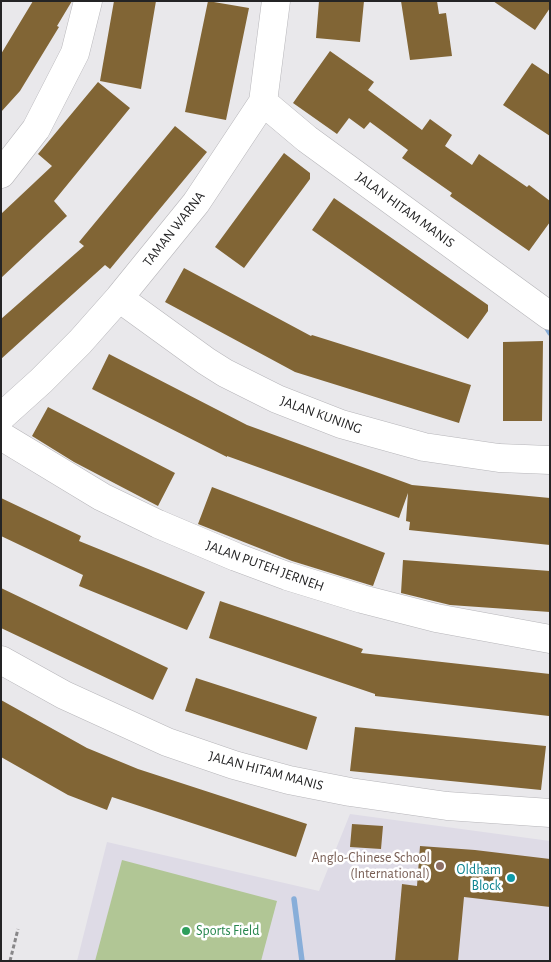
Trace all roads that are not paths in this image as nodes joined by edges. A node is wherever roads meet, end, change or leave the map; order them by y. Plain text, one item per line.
1 (88, 1) edge
2 (276, 1) edge
3 (263, 102) junction
4 (1, 174) edge
5 (119, 298) junction
6 (550, 316) edge
7 (1, 417) edge
8 (1, 436) edge
9 (550, 460) edge
10 (550, 639) edge
11 (1, 660) edge
12 (550, 813) edge

1 - 4 street
2 - 3 street, TAMAN WARNA
3 - 5 street, TAMAN WARNA
3 - 6 street, JALAN HITAM MANIS
5 - 7 street, TAMAN WARNA
5 - 9 street, JALAN KUNING
8 - 10 street, JALAN PUTEH JERNEH
11 - 12 street, JALAN HITAM MANIS

